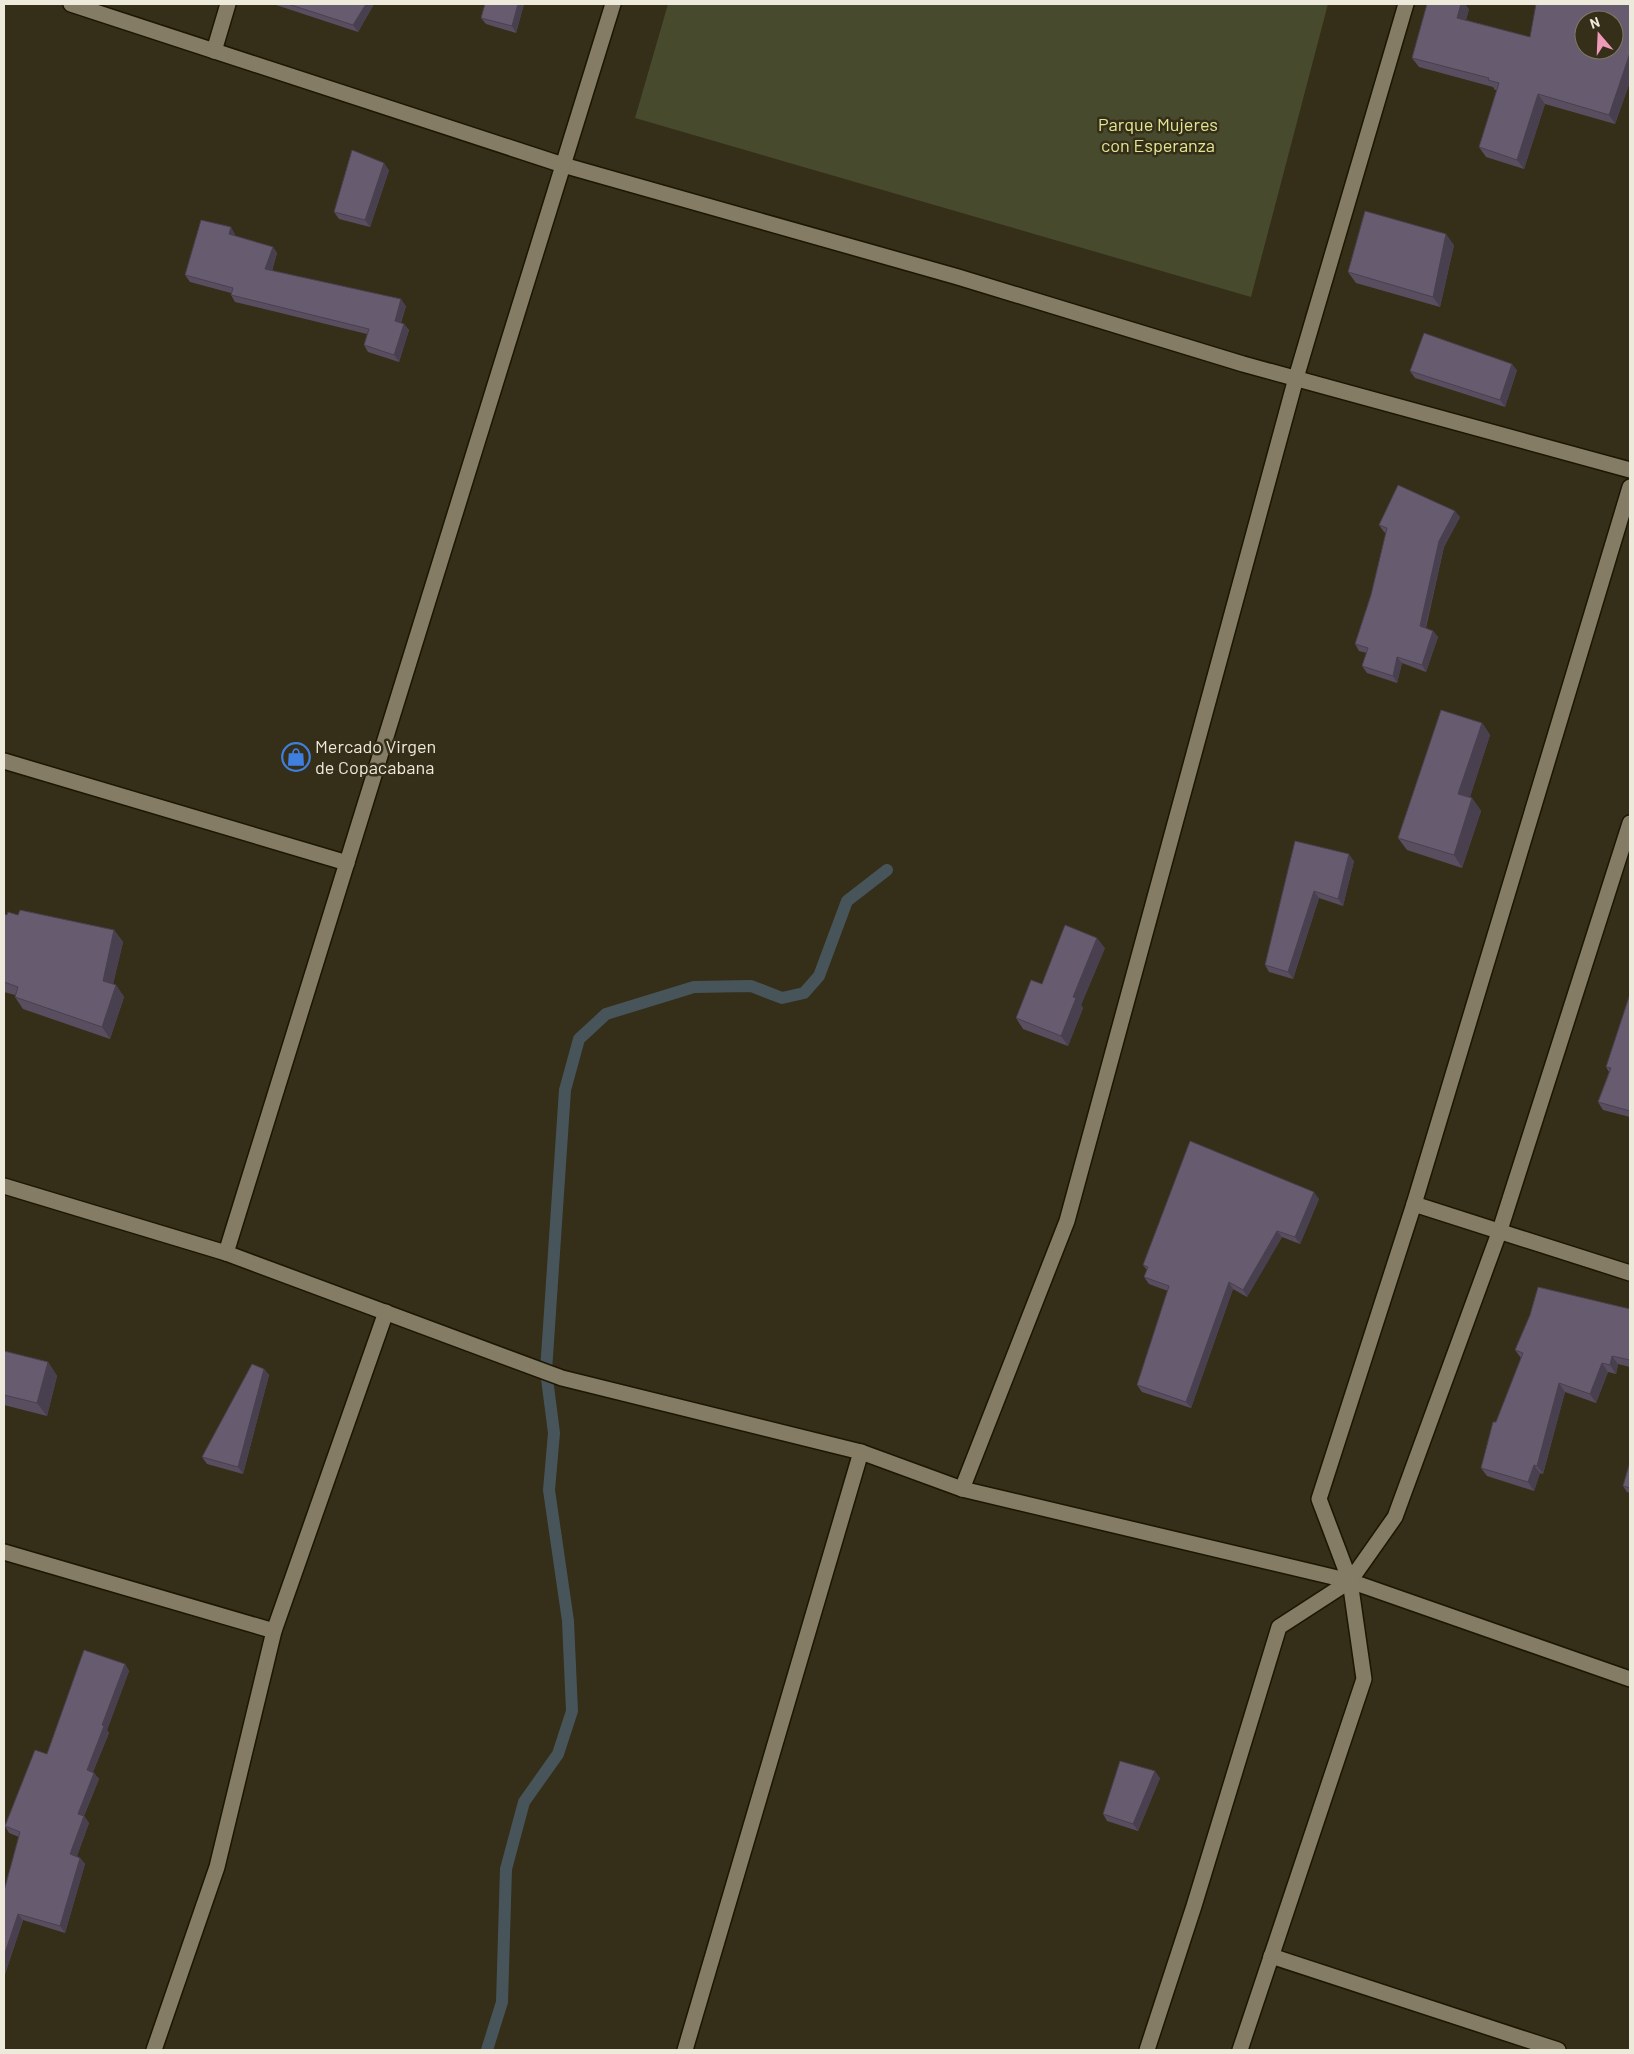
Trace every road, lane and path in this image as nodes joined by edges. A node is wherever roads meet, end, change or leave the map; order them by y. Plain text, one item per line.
1 (71, 4) edge
2 (228, 4) edge
3 (613, 4) edge
4 (1406, 4) edge
5 (214, 51) junction
6 (563, 165) junction
7 (1296, 378) junction
8 (1630, 470) edge
9 (1630, 487) edge
10 (4, 761) edge
11 (1630, 823) edge
12 (347, 863) junction
13 (4, 1186) edge
14 (1414, 1204) junction
15 (1500, 1230) junction
16 (226, 1253) junction
17 (1630, 1273) edge
18 (386, 1312) junction
19 (861, 1452) junction
20 (962, 1489) junction
21 (4, 1552) edge
22 (1350, 1581) junction
23 (274, 1632) junction
24 (1630, 1678) edge
25 (1271, 1956) junction
26 (154, 2050) edge
27 (686, 2050) edge
28 (1147, 2050) edge
29 (1240, 2050) edge
30 (1558, 2050) edge

1 - 5 street
2 - 5 street
3 - 6 street
4 - 7 street
5 - 6 street
6 - 7 street
6 - 12 street
7 - 8 street
7 - 20 street
9 - 14 street
10 - 12 street
11 - 15 street
12 - 16 street
13 - 16 street
14 - 15 street
14 - 22 street
15 - 17 street
15 - 22 street
16 - 18 street
18 - 19 street
18 - 23 street
19 - 20 street
19 - 27 street
20 - 22 street
21 - 23 street
22 - 24 street
22 - 25 street
22 - 28 street
23 - 26 street
25 - 29 street
25 - 30 street

